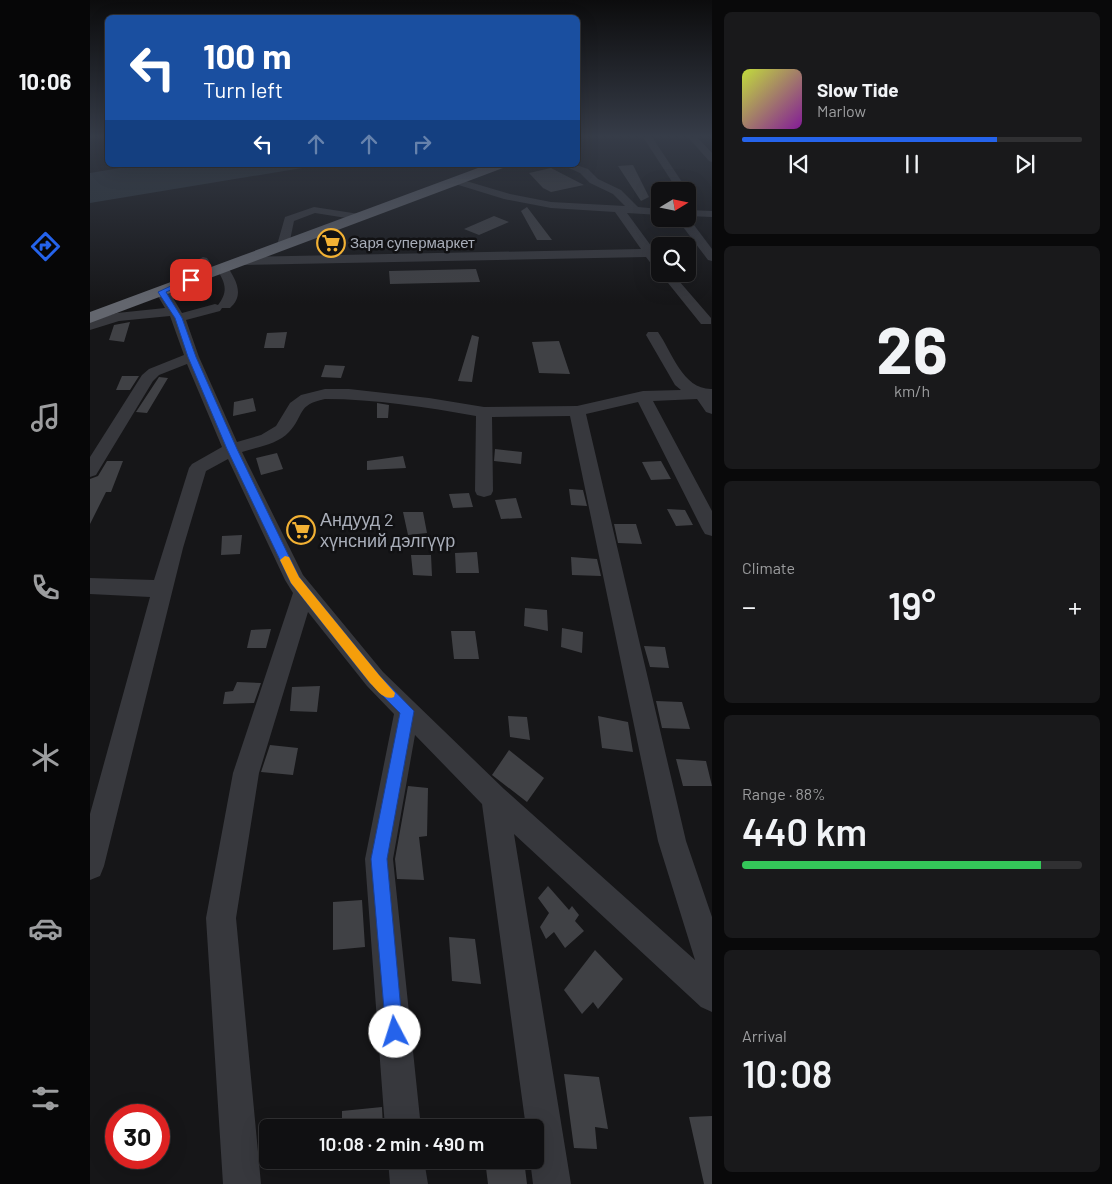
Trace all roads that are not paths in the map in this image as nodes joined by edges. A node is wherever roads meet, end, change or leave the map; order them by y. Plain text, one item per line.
1 (426, 192) edge
2 (496, 192) edge
3 (617, 192) edge
4 (619, 210) junction
5 (634, 211) junction
6 (651, 212) edge
7 (696, 213) edge
8 (712, 214) edge
9 (359, 217) junction
10 (690, 228) edge
11 (283, 245) junction
12 (648, 253) junction
13 (651, 256) edge
14 (712, 257) edge
15 (214, 259) junction
16 (244, 260) junction
17 (673, 282) edge
18 (168, 289) junction
19 (176, 315) junction
20 (90, 318) edge
21 (706, 321) dead end
22 (90, 326) edge
23 (654, 335) dead end
24 (192, 357) junction
25 (707, 394) edge
26 (643, 396) junction
27 (712, 409) edge
28 (484, 412) junction
29 (577, 412) junction
30 (232, 449) junction
31 (90, 471) edge
32 (484, 491) dead end
33 (712, 529) edge
34 (90, 586) edge
35 (164, 589) junction
36 (304, 592) junction
37 (407, 711) junction
38 (495, 798) junction
39 (90, 866) edge
40 (712, 963) edge
41 (712, 996) edge
42 (402, 1119) edge
43 (407, 1169) edge
44 (242, 1184) edge
45 (408, 1184) edge
46 (552, 1184) edge

1 - 9 highway
2 - 4 street
3 - 5 street
4 - 5 street
4 - 12 street
5 - 6 street
7 - 8 street
9 - 11 highway
9 - 11 street
10 - 14 street
11 - 16 highway
12 - 13 street
12 - 16 street
15 - 16 highway
15 - 18 highway
15 - 19 street
17 - 21 street
18 - 19 street
18 - 20 highway
19 - 22 street
19 - 24 street
23 - 25 street
24 - 30 street
24 - 31 street
25 - 26 street
25 - 27 street
26 - 29 street
26 - 33 street
28 - 29 street
28 - 30 street
28 - 32 street
29 - 40 street
30 - 35 street
30 - 36 street
34 - 35 street
35 - 39 street
36 - 37 street
36 - 44 street
37 - 38 street
37 - 42 street
38 - 41 street
38 - 46 street
43 - 45 street

